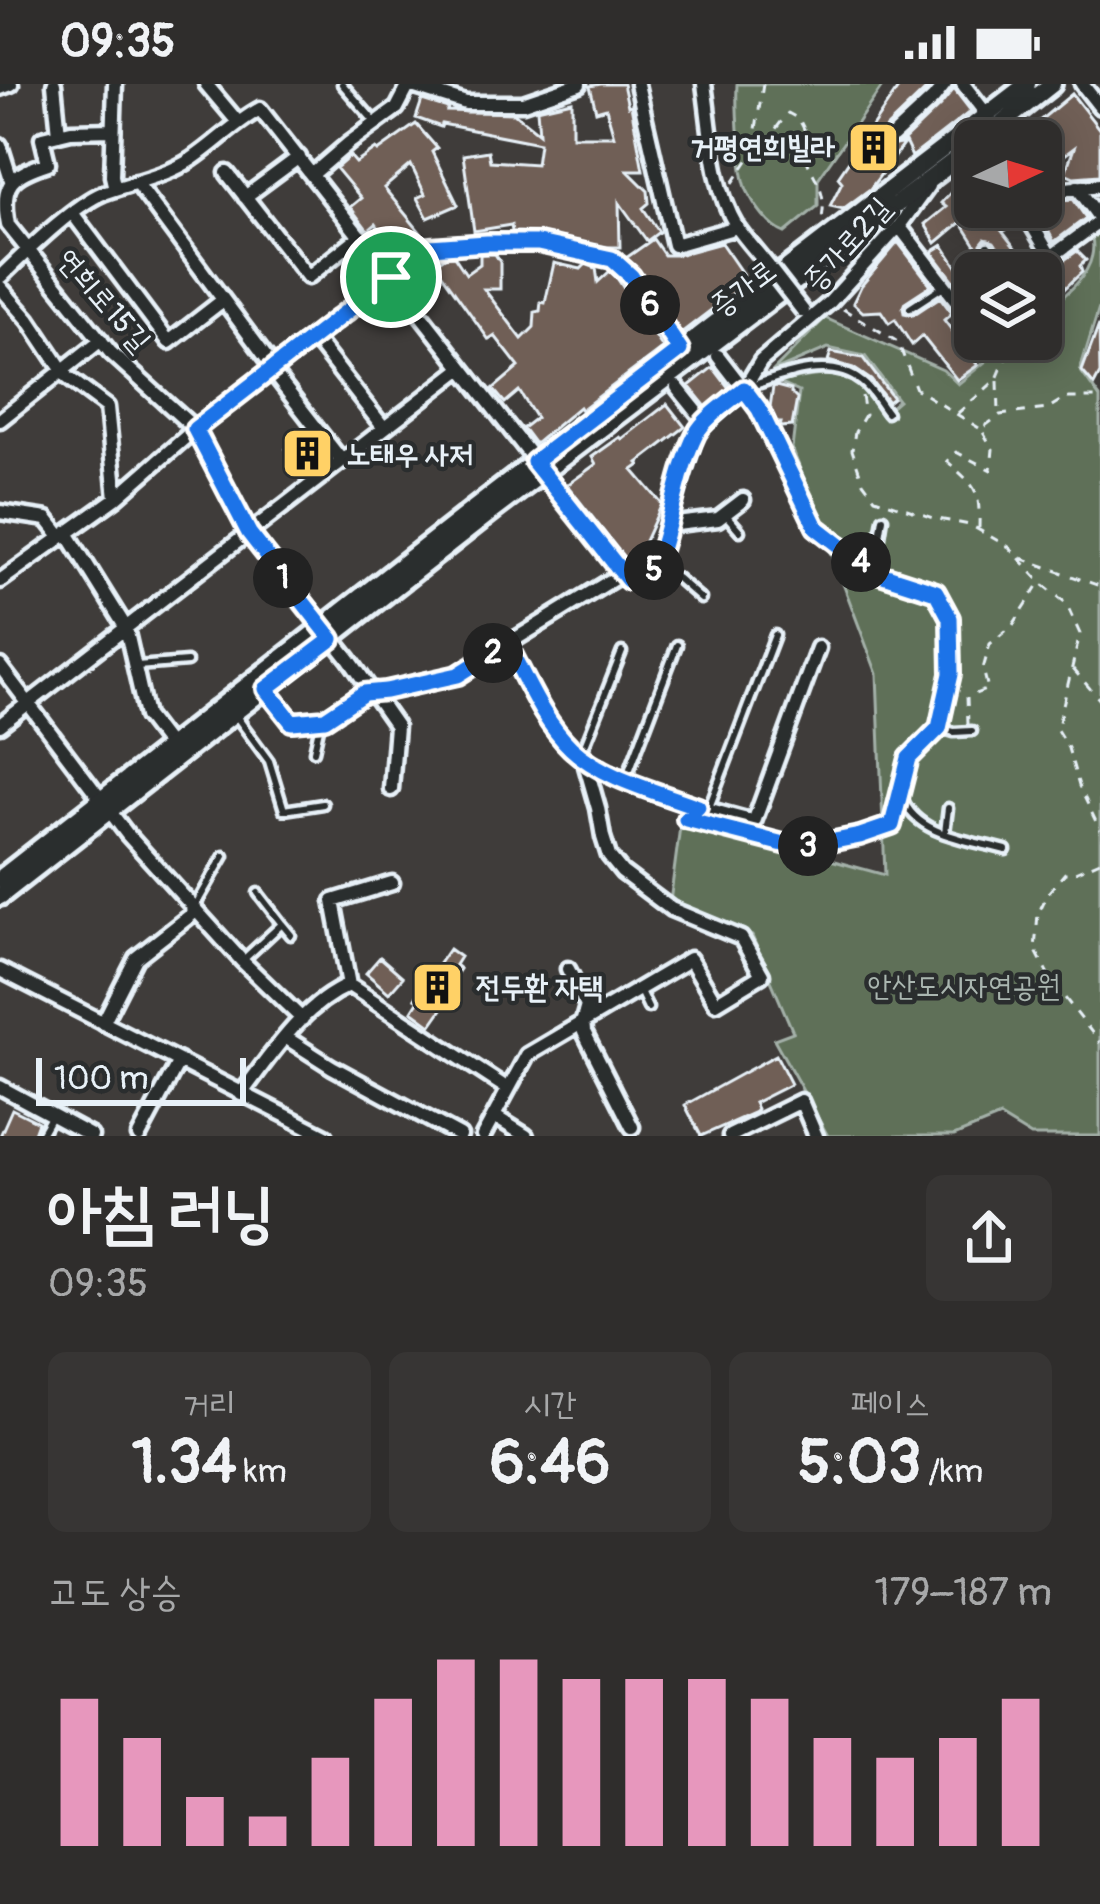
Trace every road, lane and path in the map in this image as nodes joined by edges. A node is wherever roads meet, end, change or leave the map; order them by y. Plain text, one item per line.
1 (11, 84) edge
2 (54, 84) edge
3 (115, 84) edge
4 (206, 84) edge
5 (342, 84) edge
6 (409, 84) edge
7 (578, 84) edge
8 (637, 84) edge
9 (704, 84) edge
10 (763, 84) edge
11 (945, 84) edge
12 (963, 84) edge
13 (1027, 84) edge
14 (1052, 84) edge
15 (1082, 84) edge
16 (0, 88) edge
17 (545, 90) edge
18 (1100, 107) edge
19 (987, 116) junction
20 (1007, 120) edge
21 (237, 122) junction
22 (376, 123) junction
23 (113, 130) junction
24 (59, 134) junction
25 (893, 136) dead end
26 (0, 145) edge
27 (752, 155) junction
28 (299, 157) junction
29 (954, 162) edge
30 (227, 173) dead end
31 (313, 174) junction
32 (933, 178) junction
33 (136, 182) junction
34 (7, 183) edge
35 (1100, 185) edge
36 (1077, 187) junction
37 (1062, 188) edge
38 (116, 189) junction
39 (245, 196) junction
40 (728, 208) junction
41 (73, 214) junction
42 (3, 219) edge
43 (1100, 220) edge
44 (899, 226) junction
45 (737, 227) junction
46 (359, 236) junction
47 (820, 244) junction
48 (988, 246) dead end
49 (30, 249) junction
50 (992, 252) edge
51 (1058, 252) edge
52 (0, 277) edge
53 (391, 277) junction
54 (945, 285) junction
55 (0, 287) edge
56 (954, 298) edge
57 (224, 300) junction
58 (830, 302) junction
59 (910, 308) dead end
60 (807, 315) junction
61 (313, 337) junction
62 (101, 340) junction
63 (680, 350) junction
64 (718, 356) dead end
65 (1005, 360) edge
66 (461, 369) junction
67 (63, 370) junction
68 (271, 370) junction
69 (998, 379) junction
70 (677, 387) dead end
71 (861, 388) dead end
72 (744, 389) junction
73 (1100, 398) edge
74 (886, 412) dead end
75 (956, 414) junction
76 (1000, 415) junction
77 (0, 420) edge
78 (706, 423) junction
79 (385, 428) junction
80 (195, 429) junction
81 (981, 429) junction
82 (342, 461) junction
83 (538, 467) junction
84 (116, 498) junction
85 (742, 500) dead end
86 (0, 512) edge
87 (725, 514) junction
88 (883, 518) dead end
89 (668, 526) junction
90 (980, 530) junction
91 (740, 531) dead end
92 (249, 533) junction
93 (64, 535) junction
94 (1019, 557) junction
95 (655, 569) junction
96 (874, 572) junction
97 (623, 573) junction
98 (0, 581) edge
99 (1041, 581) junction
100 (1100, 586) edge
101 (700, 599) dead end
102 (126, 628) junction
103 (327, 633) junction
104 (775, 635) dead end
105 (507, 644) junction
106 (677, 645) dead end
107 (818, 648) dead end
108 (622, 652) dead end
109 (187, 662) dead end
110 (0, 665) edge
111 (136, 667) junction
112 (1072, 667) junction
113 (266, 689) junction
114 (372, 692) junction
115 (1100, 700) edge
116 (30, 702) junction
117 (235, 714) junction
118 (321, 719) junction
119 (0, 725) edge
120 (939, 728) junction
121 (970, 731) joint
122 (169, 746) junction
123 (314, 751) dead end
124 (583, 757) junction
125 (626, 779) junction
126 (391, 789) dead end
127 (901, 795) junction
128 (323, 804) dead end
129 (105, 805) junction
130 (948, 808) dead end
131 (703, 809) junction
132 (1100, 830) edge
133 (945, 833) junction
134 (1006, 850) dead end
135 (224, 856) dead end
136 (1100, 861) edge
137 (0, 879) edge
138 (392, 883) dead end
139 (258, 893) dead end
140 (0, 896) edge
141 (194, 908) junction
142 (282, 924) junction
143 (291, 935) dead end
144 (242, 961) junction
145 (568, 969) dead end
146 (0, 970) edge
147 (350, 986) junction
148 (639, 989) junction
149 (649, 1008) dead end
150 (302, 1019) junction
151 (583, 1021) junction
152 (104, 1024) junction
153 (285, 1037) junction
154 (1100, 1043) edge
155 (179, 1061) junction
156 (0, 1087) edge
157 (508, 1089) junction
158 (241, 1094) junction
159 (52, 1115) junction
160 (494, 1116) junction
161 (632, 1126) dead end
162 (40, 1136) edge
163 (91, 1136) edge
164 (139, 1136) edge
165 (326, 1136) edge
166 (460, 1136) edge
167 (483, 1136) edge
168 (526, 1136) edge
169 (730, 1136) edge
170 (817, 1136) edge

1 - 16 street
2 - 24 street
3 - 23 street
4 - 21 street
5 - 22 lane
6 - 17 street
6 - 22 street
7 - 17 street
8 - 45 street
9 - 40 street
10 - 27 path
11 - 25 street
12 - 19 street
13 - 19 main road, 증가로
14 - 20 main road, 증가로
15 - 18 street
19 - 47 main road, 증가로
21 - 28 street
21 - 33 street
22 - 31 street
23 - 24 street
23 - 38 street
24 - 34 street
26 - 34 street
27 - 40 path
27 - 47 path
28 - 31 street
28 - 39 street
29 - 32 main road, 증가로
30 - 39 street
31 - 46 street
32 - 44 street, 증가로2길
32 - 83 main road, 증가로
33 - 38 street
33 - 57 street
34 - 42 street
35 - 36 street
36 - 37 street
36 - 43 street
38 - 41 street
39 - 46 street
40 - 45 street
41 - 49 street
41 - 57 street, 연희로15길
42 - 49 street, 연희로15길
43 - 51 street
44 - 54 street
44 - 58 street, 증가로2길
45 - 60 street, bridge
46 - 53 street
47 - 63 main road, 증가로
48 - 50 lane
49 - 52 street
49 - 62 street, 연희로15길
53 - 61 street
53 - 63 street
53 - 66 street
54 - 56 street
54 - 59 lane
55 - 67 street
57 - 68 street
58 - 60 street, 증가로2길
58 - 75 path
60 - 72 street, 증가로2길
61 - 68 street
61 - 79 street
62 - 67 street
62 - 80 street, 연희로15길
63 - 83 main road, 증가로
64 - 72 street
65 - 69 path
66 - 79 street
66 - 83 street
67 - 77 street
67 - 84 street
68 - 80 street
68 - 82 street
69 - 75 path
69 - 76 path
70 - 78 street
71 - 90 path
72 - 74 lane
72 - 78 street, 증가로2길
72 - 96 street
73 - 76 path
75 - 81 path
76 - 81 path
78 - 89 street, 증가로2길
79 - 82 street
80 - 84 street
80 - 92 street
81 - 90 path
82 - 92 street
83 - 97 street
83 - 103 main road, 증가로
84 - 93 street
85 - 87 street
86 - 93 street
87 - 89 street
87 - 91 lane
88 - 96 lane
89 - 95 street, 증가로2길
90 - 94 path
92 - 102 street
92 - 103 street
93 - 98 street
93 - 102 street
94 - 99 path
94 - 100 path
95 - 97 street
95 - 101 lane
96 - 120 street
97 - 105 street
99 - 112 path
99 - 121 path
102 - 111 street
102 - 116 street
103 - 113 main road, 증가로
103 - 114 street
103 - 122 main road, 증가로
104 - 131 lane
105 - 114 street
105 - 124 street
106 - 125 lane
107 - 131 street
108 - 124 lane
109 - 111 lane
110 - 116 street
111 - 122 street
112 - 115 path
112 - 132 path
113 - 117 main road, 증가로
113 - 118 street
114 - 118 street
114 - 126 street
116 - 119 street
116 - 129 street
117 - 128 lane
117 - 129 main road, 증가로
118 - 123 lane
120 - 121 lane
120 - 127 street
122 - 129 main road, 증가로
124 - 125 street
124 - 148 street
125 - 131 street
127 - 131 street
127 - 133 lane
129 - 137 main road, 증가로
129 - 140 main road, 증가로
129 - 141 street
130 - 133 lane
133 - 134 lane
135 - 141 lane
136 - 154 path
138 - 147 street
139 - 142 lane
141 - 144 street
141 - 152 street
142 - 143 lane
142 - 144 lane
144 - 150 street
145 - 151 street
146 - 152 street
147 - 150 street
147 - 157 street
148 - 149 lane
148 - 151 street
150 - 153 street
151 - 157 street
151 - 161 street
152 - 155 street
153 - 158 street
153 - 166 street
155 - 158 street
155 - 164 street
156 - 159 street
157 - 160 street
158 - 165 street
159 - 162 lane
159 - 163 street
160 - 167 street
160 - 168 street
169 - 170 street

